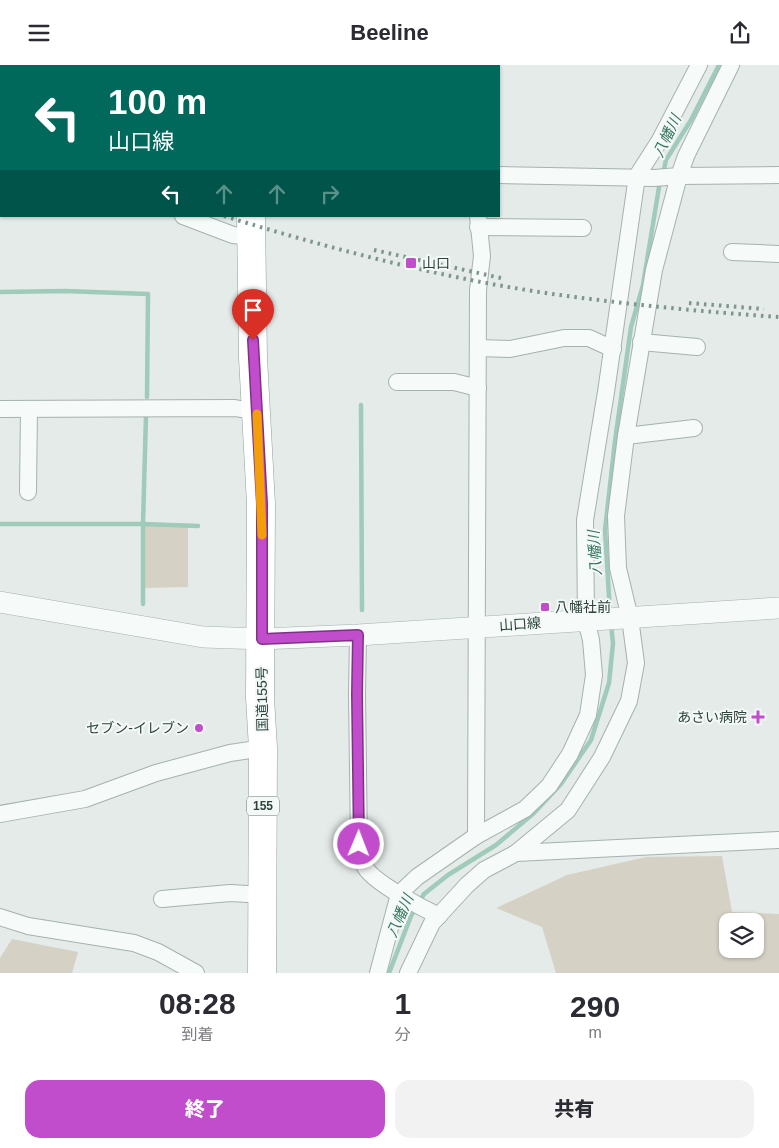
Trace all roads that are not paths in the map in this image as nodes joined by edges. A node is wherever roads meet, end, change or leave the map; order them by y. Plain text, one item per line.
1 (699, 65) edge
2 (731, 65) edge
3 (500, 175) edge
4 (779, 175) edge
5 (675, 176) junction
6 (637, 177) junction
7 (186, 217) edge
8 (478, 222) edge
9 (251, 226) edge
10 (584, 228) dead end
11 (732, 252) dead end
12 (779, 254) edge
13 (642, 342) junction
14 (697, 347) dead end
15 (478, 348) junction
16 (613, 349) junction
17 (396, 382) dead end
18 (478, 388) junction
19 (0, 409) edge
20 (29, 409) junction
21 (257, 412) junction
22 (694, 428) dead end
23 (626, 436) junction
24 (28, 493) dead end
25 (0, 602) edge
26 (779, 608) edge
27 (627, 618) junction
28 (592, 620) junction
29 (478, 627) junction
30 (358, 635) junction
31 (262, 639) junction
32 (263, 748) junction
33 (0, 814) edge
34 (476, 836) junction
35 (779, 840) edge
36 (516, 853) junction
37 (263, 895) junction
38 (404, 897) junction
39 (162, 899) dead end
40 (433, 913) junction
41 (0, 917) edge
42 (196, 973) edge
43 (262, 973) edge
44 (378, 973) edge
45 (408, 973) edge

1 - 6 street
2 - 5 street
3 - 6 street
4 - 5 street
5 - 6 street
5 - 13 street
6 - 16 street
7 - 9 street
8 - 10 street
8 - 15 street
9 - 21 highway, 国道155号 / 155
11 - 12 street
13 - 14 street
13 - 23 street
15 - 16 street
15 - 18 street
16 - 28 street
17 - 18 street
18 - 29 street
19 - 20 street
20 - 21 street
20 - 24 street
21 - 31 highway, 国道155号 / 155
22 - 23 street
23 - 27 street
25 - 31 street, 山口線
26 - 27 street, 山口線
27 - 28 street, 山口線
27 - 36 street
28 - 29 street, 山口線
28 - 34 street
29 - 30 street, 山口線
29 - 34 street
30 - 31 street, 山口線
30 - 38 street
31 - 32 highway, 国道155号 / 155
32 - 33 street
32 - 37 highway, 国道155号 / 155
34 - 38 street
35 - 36 street
36 - 40 street
37 - 39 street
37 - 43 highway, 国道155号 / 155
38 - 40 street
38 - 44 street
40 - 45 street
41 - 42 street

